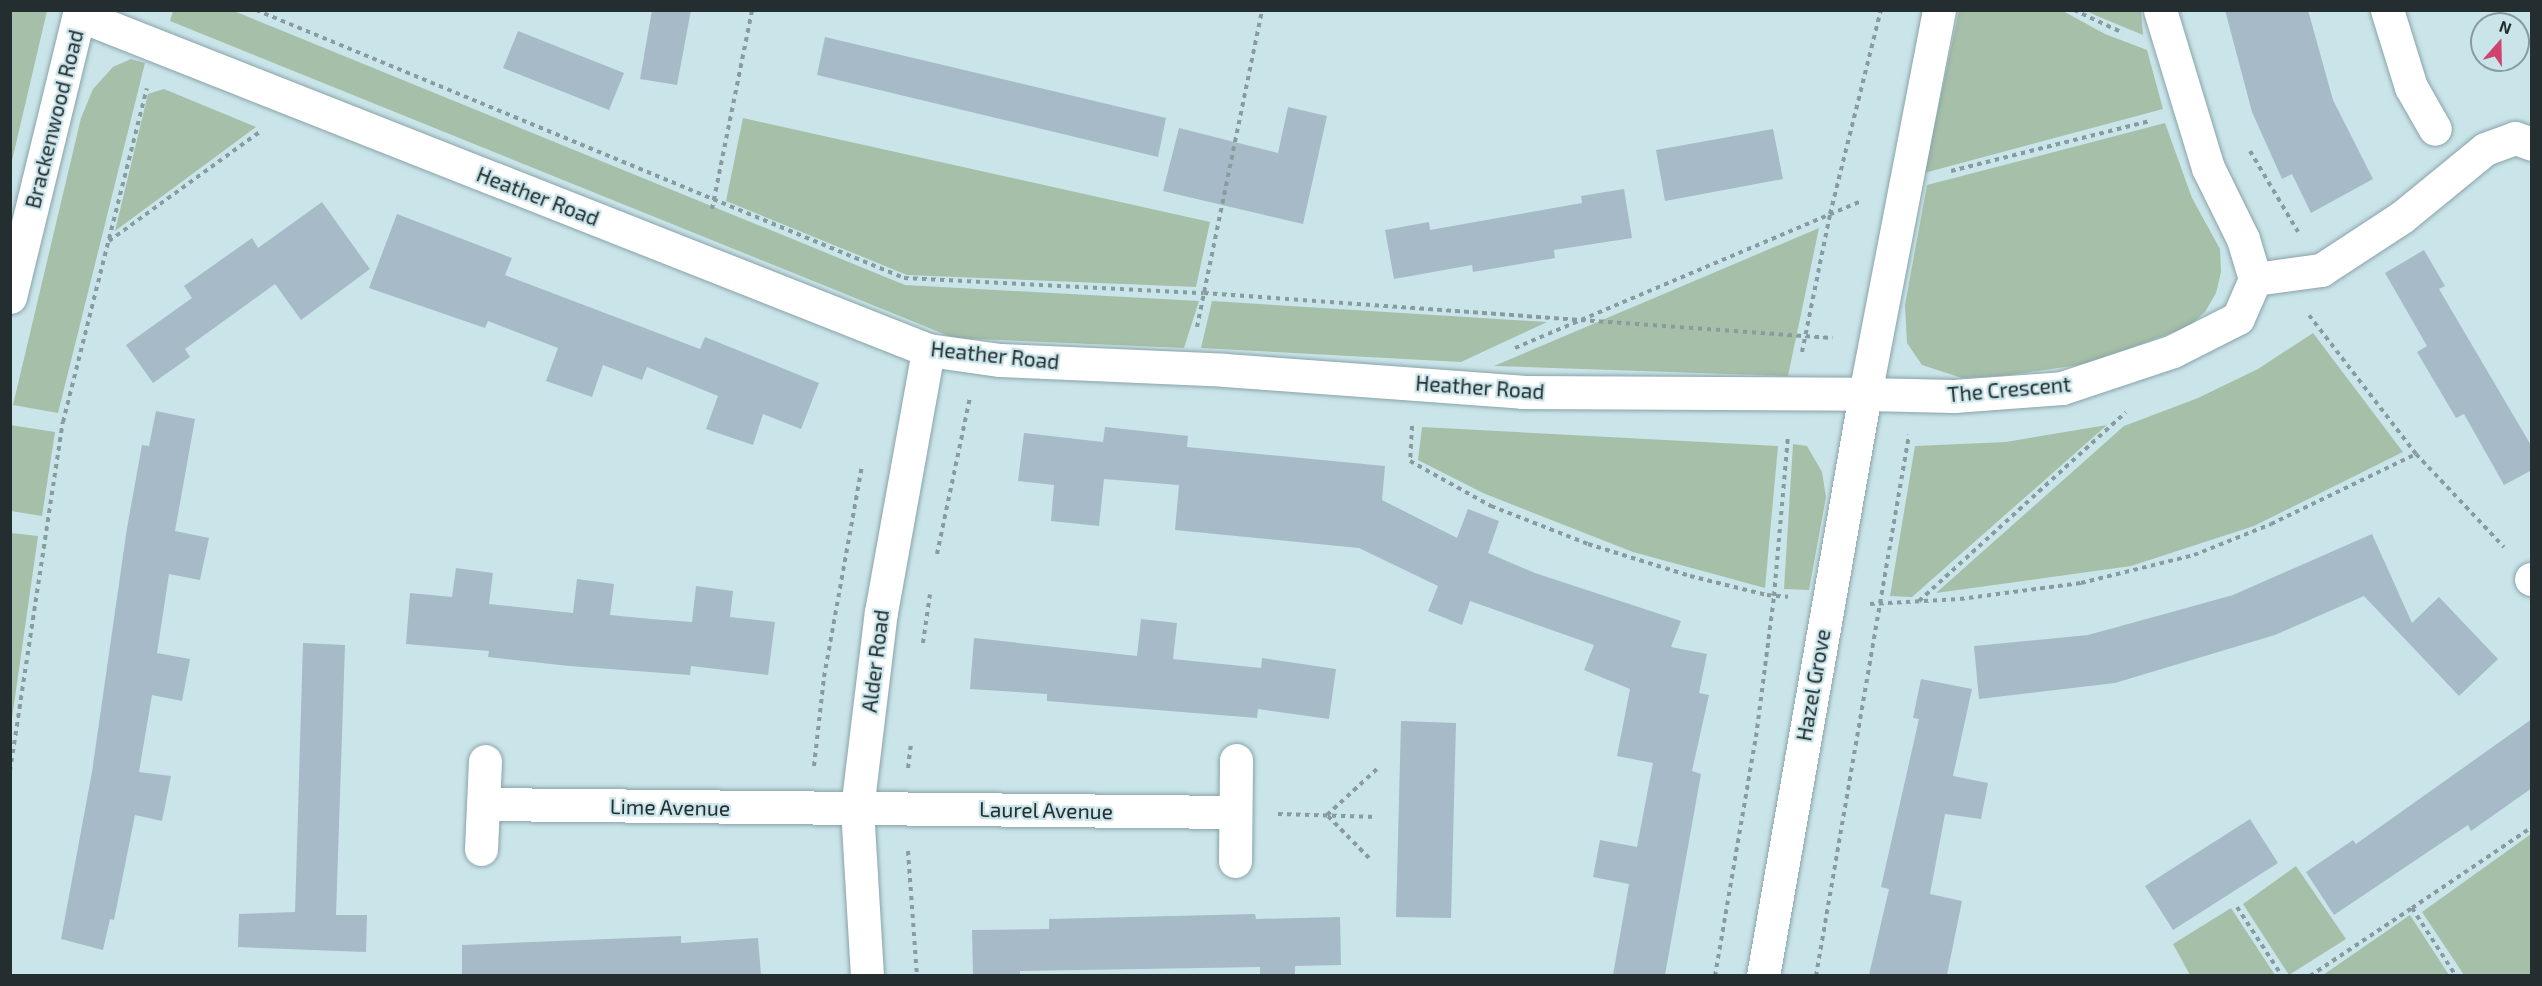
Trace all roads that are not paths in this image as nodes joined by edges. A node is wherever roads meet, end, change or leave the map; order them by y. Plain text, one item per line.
1 (1939, 10) edge
2 (2160, 10) edge
3 (2387, 10) edge
4 (79, 13) edge
5 (2435, 129) dead end
6 (2532, 144) edge
7 (2267, 277) junction
8 (10, 297) edge
9 (928, 350) junction
10 (1865, 394) junction
11 (1236, 760) dead end
12 (484, 761) dead end
13 (483, 804) junction
14 (857, 809) junction
15 (1235, 812) junction
16 (481, 849) dead end
17 (1235, 861) dead end
18 (867, 975) edge
19 (1763, 975) edge

1 - 10 street
2 - 7 street
3 - 5 street
4 - 8 street, Brackenwood Road
4 - 9 street, Heather Road
6 - 7 street
7 - 10 street, The Crescent
9 - 10 street, Heather Road
9 - 14 street, Alder Road
10 - 19 street, Hazel Grove
11 - 15 street
12 - 13 street
13 - 14 street, Lime Avenue
13 - 16 street
14 - 15 street, Laurel Avenue
14 - 18 street, Alder Road
15 - 17 street

